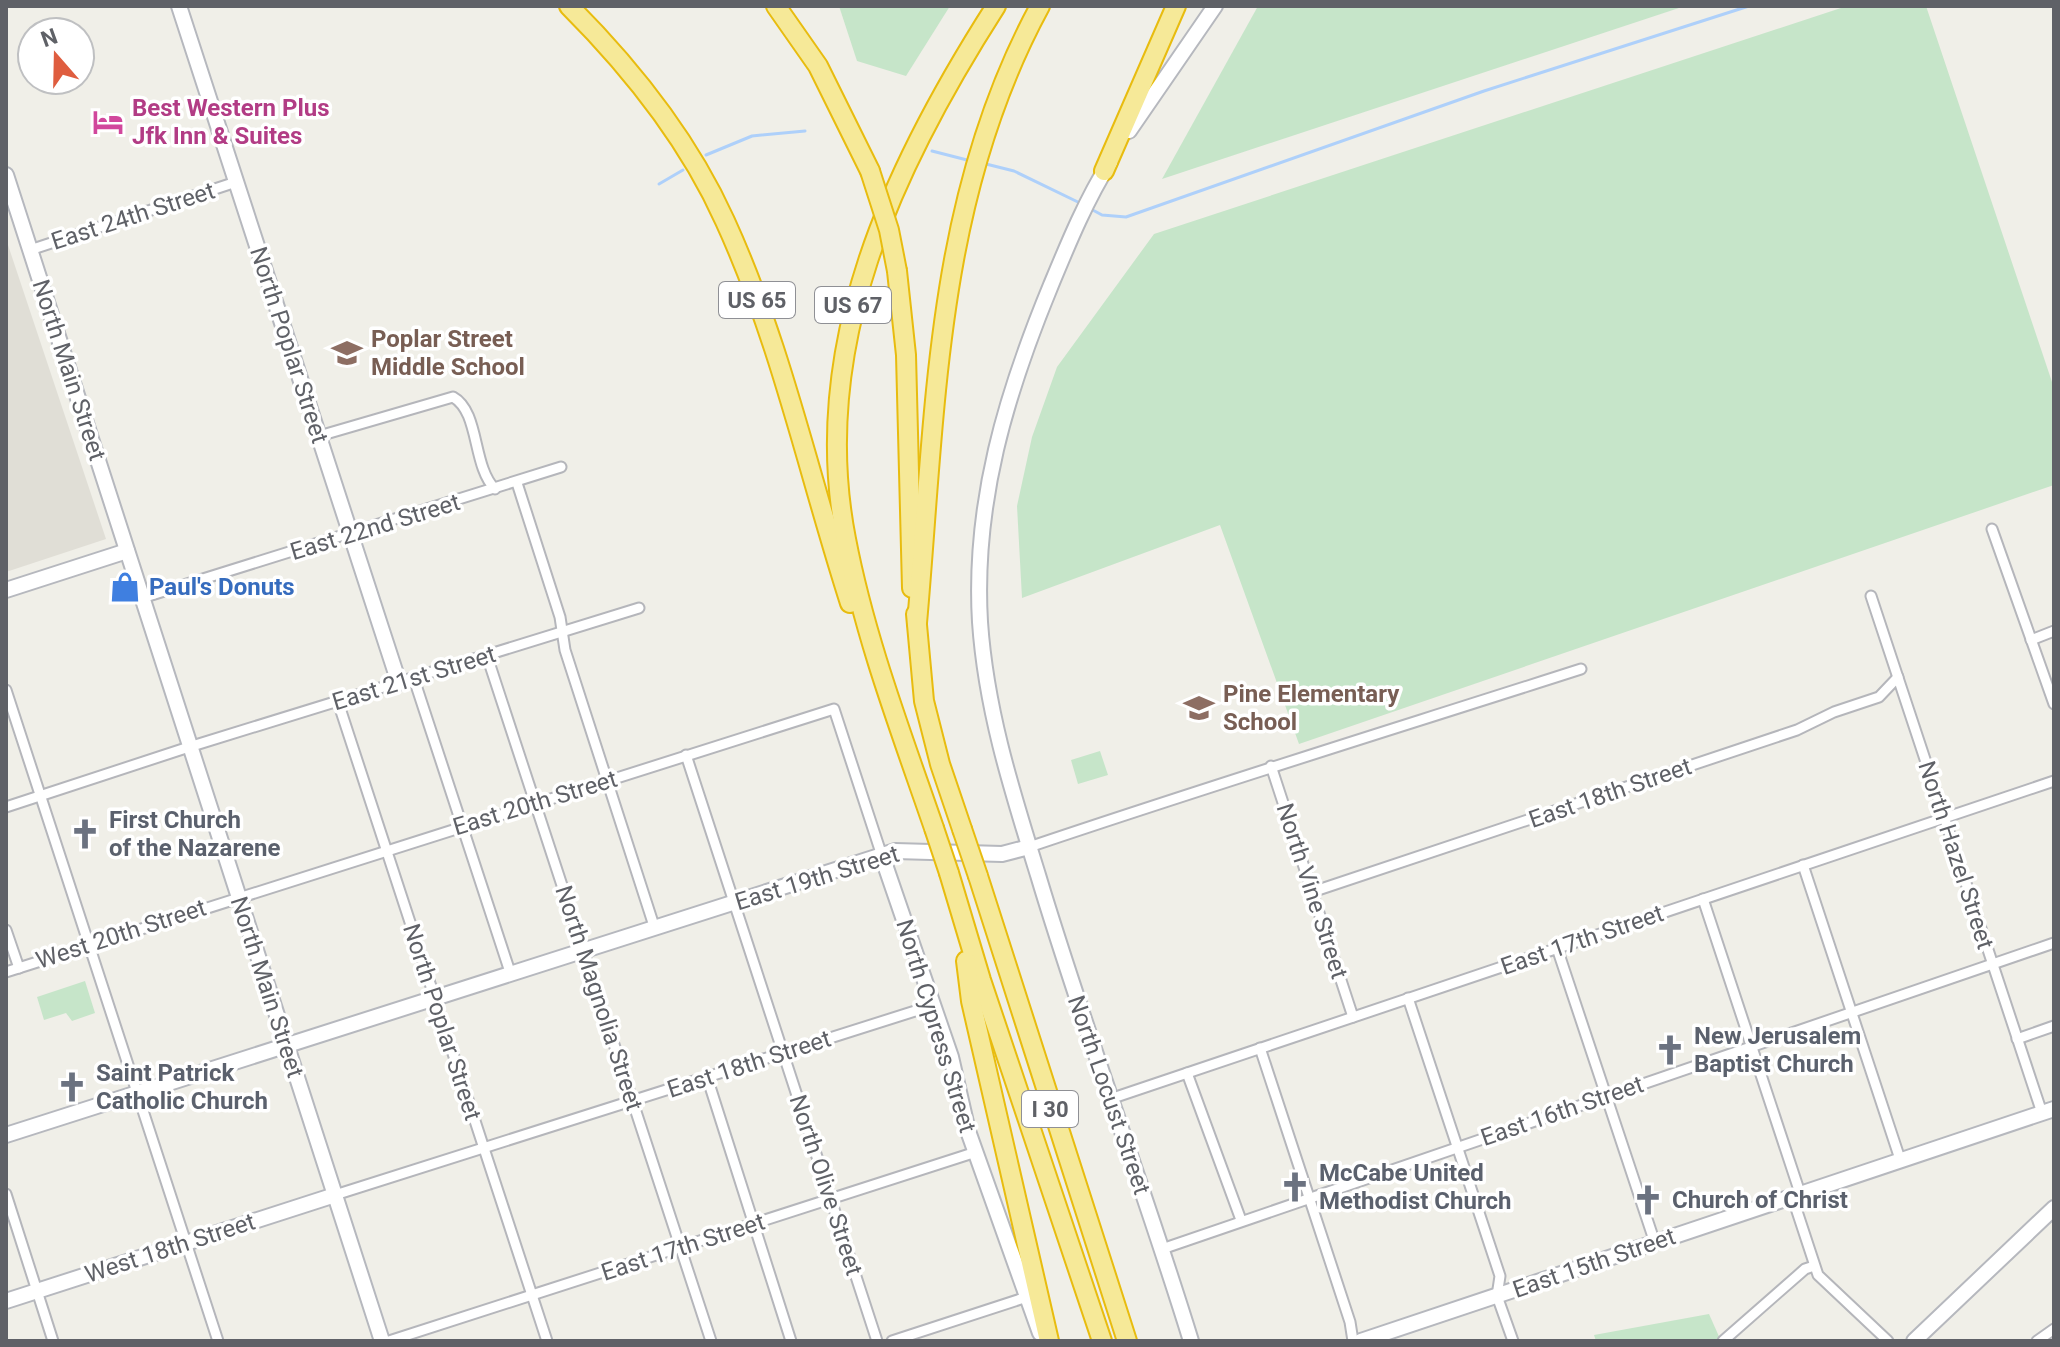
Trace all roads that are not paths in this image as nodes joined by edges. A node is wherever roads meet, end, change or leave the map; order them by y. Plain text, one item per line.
1 (179, 6) edge
2 (569, 6) edge
3 (996, 6) edge
4 (1040, 6) edge
5 (1176, 6) edge
6 (1215, 6) edge
7 (777, 9) edge
8 (1104, 171) junction
9 (6, 175) edge
10 (236, 182) junction
11 (30, 250) junction
12 (319, 436) junction
13 (561, 467) dead end
14 (517, 483) junction
15 (495, 489) junction
16 (1992, 529) dead end
17 (351, 535) junction
18 (127, 551) junction
19 (6, 590) edge
20 (1871, 596) dead end
21 (142, 598) junction
22 (639, 608) dead end
23 (917, 623) junction
24 (2054, 631) edge
25 (562, 632) junction
26 (869, 633) junction
27 (2031, 640) junction
28 (487, 656) junction
29 (1581, 669) dead end
30 (1898, 677) junction
31 (414, 679) junction
32 (399, 683) junction
33 (6, 690) edge
34 (338, 702) junction
35 (2054, 704) edge
36 (834, 709) joint
37 (189, 747) junction
38 (686, 755) junction
39 (1271, 766) junction
40 (607, 780) junction
41 (2054, 781) edge
42 (41, 796) junction
43 (535, 803) junction
44 (6, 807) edge
45 (1944, 818) junction
46 (462, 826) junction
47 (1029, 847) junction
48 (386, 849) junction
49 (882, 856) junction
50 (1803, 865) junction
51 (1312, 892) junction
52 (237, 896) junction
53 (1703, 899) junction
54 (734, 903) junction
55 (961, 911) junction
56 (655, 929) junction
57 (6, 930) edge
58 (2054, 943) edge
59 (89, 945) junction
60 (1557, 948) junction
61 (584, 951) junction
62 (1992, 964) junction
63 (19, 968) junction
64 (6, 972) edge
65 (511, 975) junction
66 (1408, 998) junction
67 (435, 1000) junction
68 (934, 1005) junction
69 (1852, 1013) junction
70 (1353, 1017) junction
71 (2054, 1026) edge
72 (2017, 1039) junction
73 (286, 1045) junction
74 (1752, 1047) junction
75 (1260, 1048) junction
76 (783, 1053) junction
77 (1187, 1073) junction
78 (707, 1077) junction
79 (137, 1093) junction
80 (1606, 1096) junction
81 (1110, 1099) junction
82 (632, 1100) junction
83 (2048, 1111) edge
84 (6, 1135) edge
85 (1457, 1146) junction
86 (484, 1148) junction
87 (976, 1152) junction
88 (1900, 1159) junction
89 (6, 1194) edge
90 (335, 1195) junction
91 (1796, 1195) junction
92 (1309, 1196) junction
93 (831, 1199) junction
94 (2054, 1208) edge
95 (1241, 1220) junction
96 (753, 1224) junction
97 (186, 1243) junction
98 (1655, 1243) junction
99 (680, 1247) junction
100 (1162, 1249) junction
101 (1814, 1266) junction
102 (37, 1291) junction
103 (532, 1295) junction
104 (1497, 1296) junction
105 (1027, 1297) junction
106 (6, 1301) edge
107 (2054, 1329) edge
108 (53, 1341) edge
109 (218, 1341) edge
110 (382, 1341) edge
111 (389, 1341) edge
112 (547, 1341) edge
113 (711, 1341) edge
114 (791, 1341) edge
115 (877, 1341) edge
116 (892, 1341) edge
117 (1043, 1341) edge
118 (1049, 1341) edge
119 (1102, 1341) edge
120 (1127, 1341) edge
121 (1191, 1341) edge
122 (1353, 1341) edge
123 (1361, 1341) edge
124 (1513, 1341) edge
125 (1723, 1341) edge
126 (1888, 1341) edge
127 (1914, 1341) edge
128 (2037, 1341) edge

1 - 10 main road, North Poplar Street
2 - 26 highway, US 65
3 - 26 highway, US 67
4 - 23 highway
5 - 8 highway
6 - 8 main road, North Locust Street
7 - 23 highway, bridge
8 - 47 main road, North Locust Street
9 - 11 main road, North Main Street
10 - 11 street, East 24th Street
10 - 12 main road, North Poplar Street
11 - 18 main road, North Main Street
12 - 15 street
12 - 17 main road, North Poplar Street
13 - 14 street, East 22nd Street
14 - 15 street, East 22nd Street
14 - 25 street
15 - 17 street, East 22nd Street
16 - 27 street
17 - 21 street, East 22nd Street
17 - 32 main road, North Poplar Street
18 - 19 main road
18 - 21 main road, North Main Street
20 - 30 street, North Hazel Street
21 - 37 main road, North Main Street
22 - 25 street, East 21st Street
23 - 120 highway, I 30, bridge
24 - 27 street
25 - 28 street, East 21st Street
25 - 40 street
26 - 55 highway, I 30, bridge
27 - 35 street
28 - 31 street, East 21st Street
28 - 43 street, North Magnolia Street
29 - 39 street, East 19th Street
30 - 45 street, North Hazel Street
30 - 51 street, East 18th Street
31 - 32 street, East 21st Street
31 - 46 street
32 - 34 street, East 21st Street
33 - 42 street
34 - 37 street, East 21st Street
34 - 48 street, North Poplar Street
36 - 38 street, East 20th Street
36 - 49 street, North Cypress Street
37 - 42 street, East 21st Street
37 - 52 main road, North Main Street
38 - 40 street, East 20th Street
38 - 54 street, North Olive Street
39 - 47 street, East 19th Street
39 - 51 street, North Vine Street
40 - 43 street, East 20th Street
40 - 56 street
41 - 45 street, East 17th Street
42 - 44 street, East 21st Street
42 - 59 street
43 - 46 street, East 20th Street
43 - 61 street, North Magnolia Street
45 - 50 street, East 17th Street
45 - 62 street, North Hazel Street
46 - 48 street, East 20th Street
46 - 65 street
47 - 49 main road, East 19th Street
47 - 81 main road, North Locust Street
48 - 52 street, East 20th Street
48 - 67 street, North Poplar Street
49 - 54 main road, East 19th Street
49 - 68 main road, North Cypress Street
50 - 53 street, East 17th Street
50 - 69 street
51 - 70 street, North Vine Street
52 - 59 street, West 20th Street
52 - 73 main road, North Main Street
53 - 60 street, East 17th Street
53 - 74 street
54 - 56 main road, East 19th Street
54 - 76 street, North Olive Street
55 - 118 highway
55 - 119 highway, I 30
56 - 61 main road, East 19th Street
57 - 63 street
58 - 62 street, East 16th Street
59 - 63 street, West 20th Street
59 - 79 street
60 - 66 street, East 17th Street
60 - 80 street
61 - 65 main road, East 19th Street
61 - 82 street, North Magnolia Street
62 - 69 street, East 16th Street
62 - 72 street, North Hazel Street
63 - 64 street, West 20th Street
65 - 67 main road, East 19th Street
66 - 70 street, East 17th Street
66 - 85 street
67 - 73 main road, East 19th Street
67 - 86 street, North Poplar Street
68 - 76 street, East 18th Street
68 - 87 main road, North Cypress Street
69 - 74 street, East 16th Street
69 - 88 street
70 - 75 street, East 17th Street
71 - 72 street
72 - 83 street, North Hazel Street
73 - 79 main road, East 19th Street
73 - 90 main road, North Main Street
74 - 80 street, East 16th Street
74 - 91 street
75 - 77 street, East 17th Street
75 - 92 street
76 - 78 street, East 18th Street
76 - 93 street, North Olive Street
77 - 81 street, East 17th Street
77 - 95 street
78 - 82 street, East 18th Street
78 - 96 street
79 - 84 main road, East 19th Street
79 - 97 street
80 - 85 street, East 16th Street
80 - 98 street
81 - 100 main road, North Locust Street
82 - 86 street, East 18th Street
82 - 99 street, North Magnolia Street
83 - 88 main road, East 15th Street
85 - 92 street, East 16th Street
85 - 104 street
86 - 90 street, East 18th Street
86 - 103 street, North Poplar Street
87 - 93 street, East 17th Street
87 - 105 main road, North Cypress Street
88 - 91 main road, East 15th Street
89 - 102 street
90 - 97 main road, West 18th Street
90 - 110 main road, North Main Street
91 - 98 main road, East 15th Street
91 - 101 street
92 - 95 street, East 16th Street
92 - 122 street
93 - 96 street, East 17th Street
93 - 115 street, North Olive Street
94 - 127 main road
95 - 100 street, East 16th Street
96 - 99 street, East 17th Street
96 - 114 street
97 - 102 main road, West 18th Street
97 - 109 street
98 - 104 main road, East 15th Street
99 - 103 street, East 17th Street
99 - 113 street, North Magnolia Street
100 - 121 main road, North Locust Street
101 - 125 street
101 - 126 street
102 - 106 main road, West 18th Street
102 - 108 street
103 - 111 street, East 17th Street
103 - 112 street, North Poplar Street
104 - 123 main road, East 15th Street
104 - 124 street
105 - 116 street
105 - 117 main road, North Cypress Street
107 - 128 street

